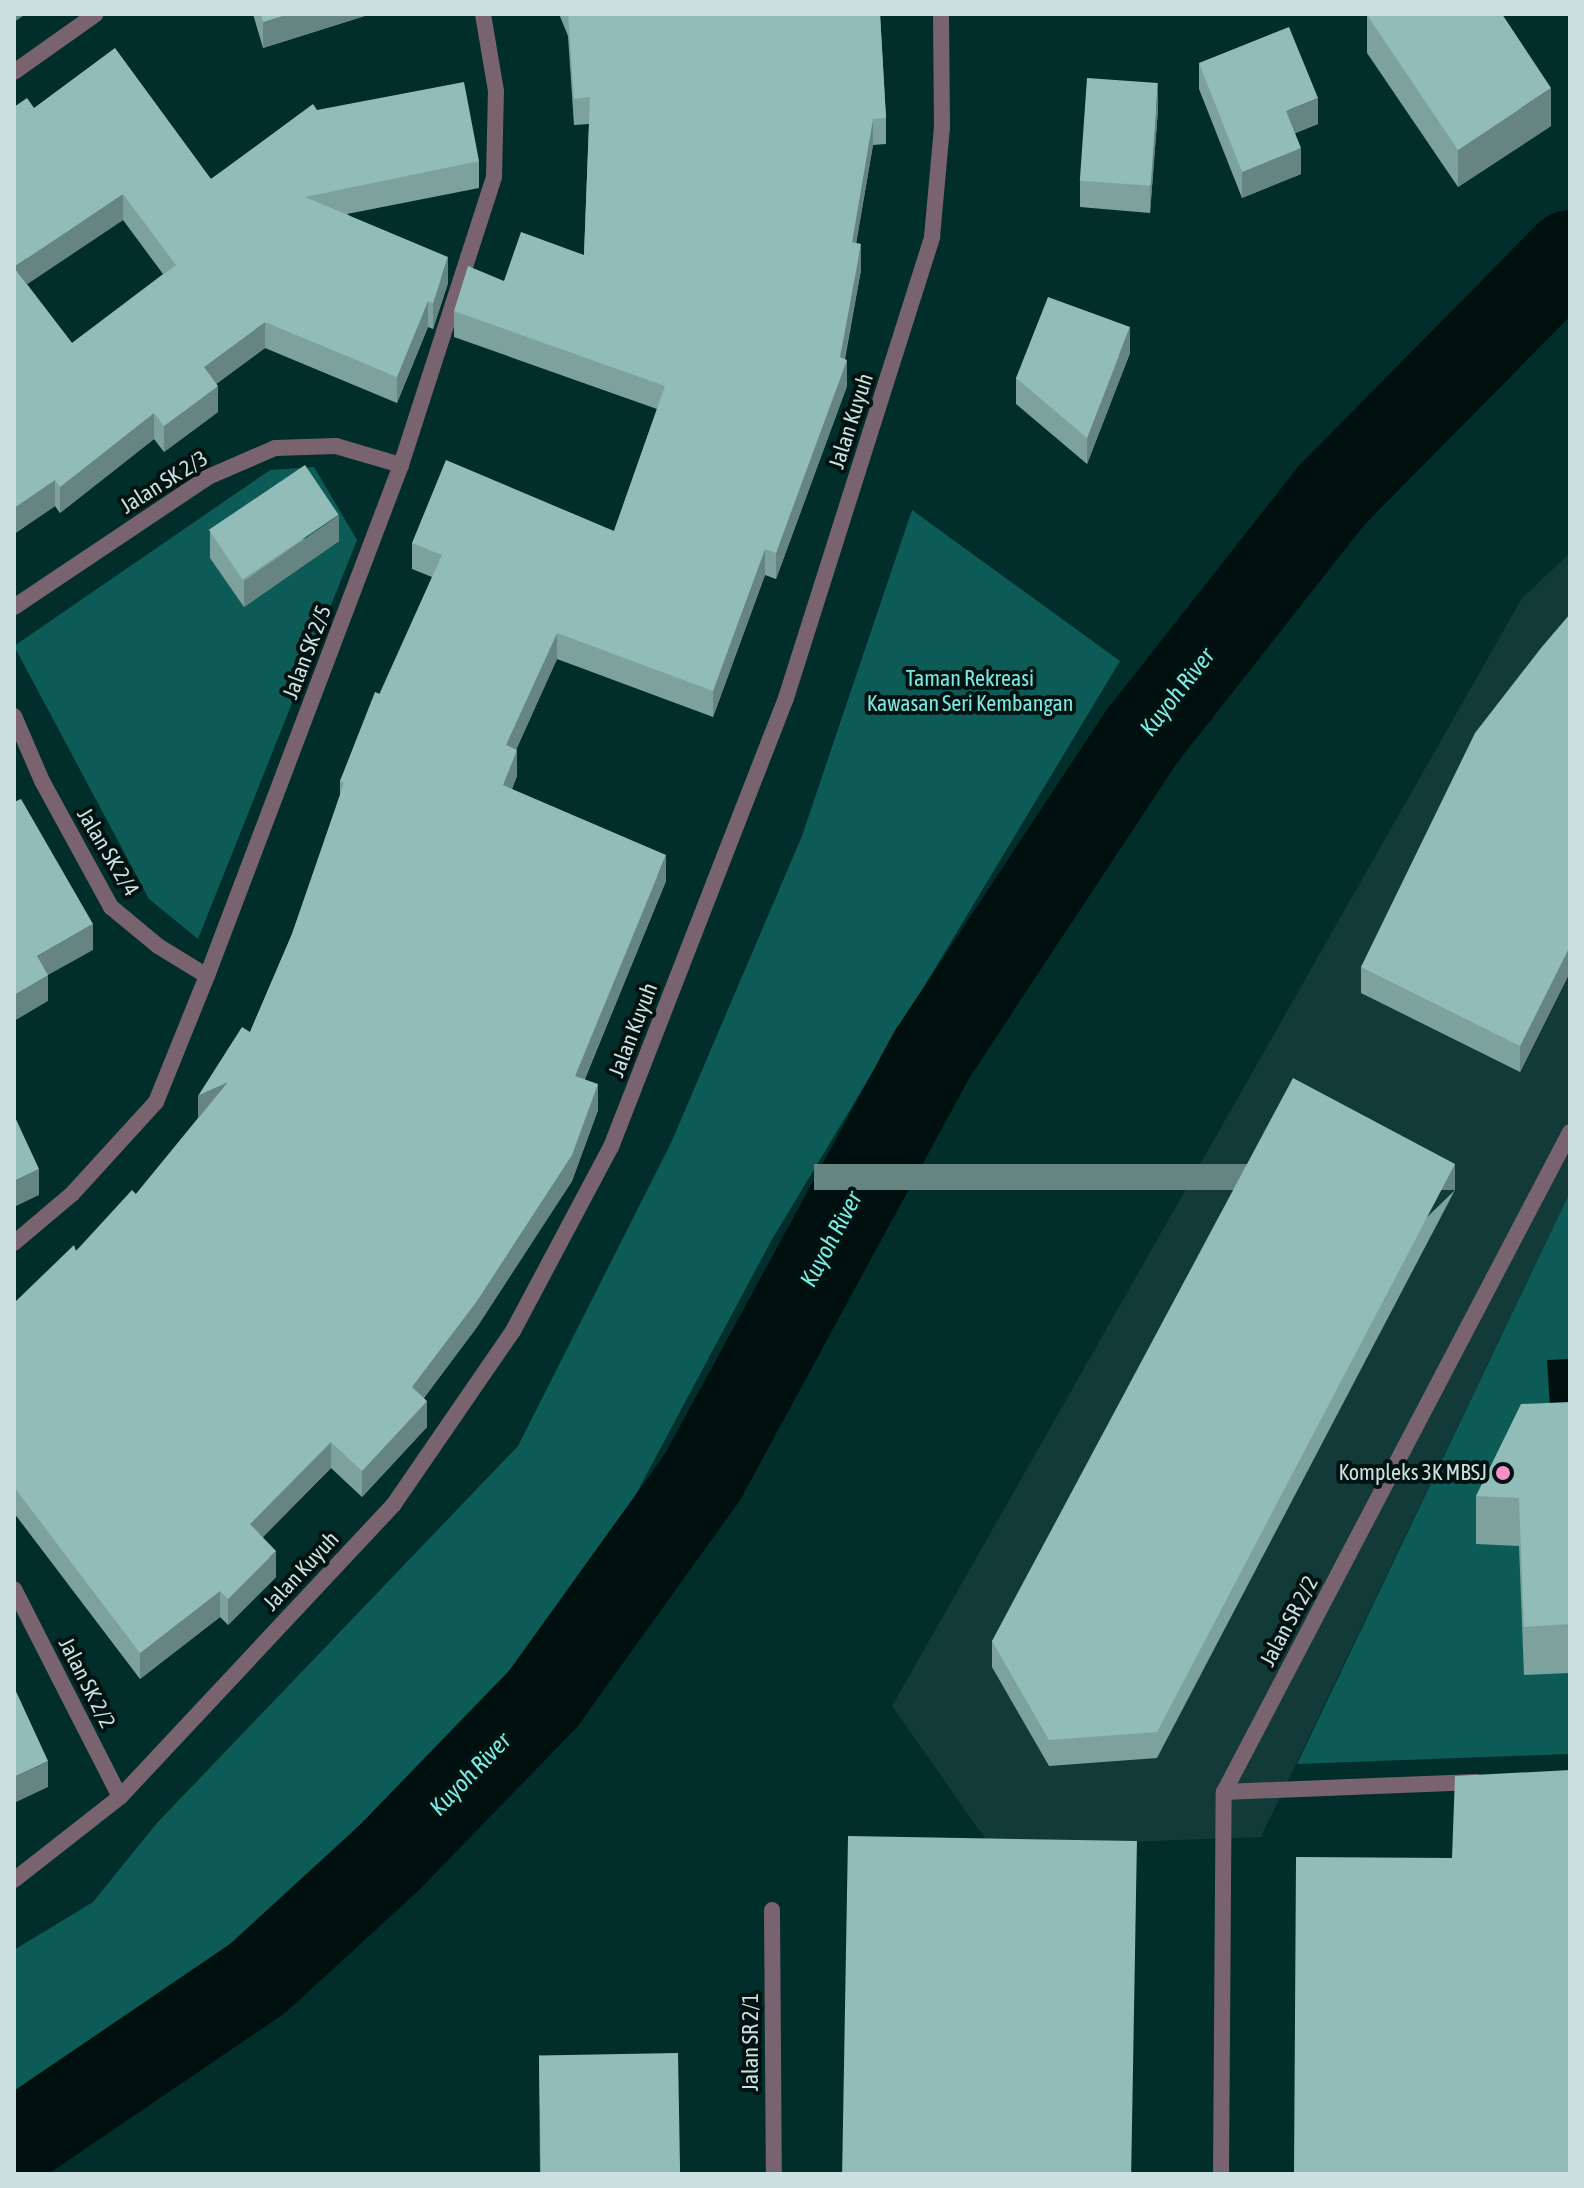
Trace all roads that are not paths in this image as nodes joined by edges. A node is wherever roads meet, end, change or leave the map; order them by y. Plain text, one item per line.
1 (96, 14) edge
2 (483, 14) edge
3 (941, 14) edge
4 (14, 72) edge
5 (401, 465) junction
6 (14, 607) edge
7 (14, 716) edge
8 (207, 976) junction
9 (1570, 1132) edge
10 (1563, 1157) edge
11 (14, 1243) edge
12 (14, 1589) edge
13 (1491, 1782) edge
14 (1224, 1792) junction
15 (120, 1797) junction
16 (14, 1880) edge
17 (772, 1910) dead end
18 (774, 2174) edge
19 (1221, 2174) edge

1 - 4 street
2 - 5 street, Jalan SK 2/5
3 - 15 street, Jalan Kuyuh
5 - 6 street, Jalan SK 2/3
5 - 8 street, Jalan SK 2/5
7 - 8 street, Jalan SK 2/4
8 - 11 street, Jalan SK 2/5
9 - 10 street, Jalan SR 2/2
10 - 14 street, Jalan SR 2/2
12 - 15 street, Jalan SK 2/2
13 - 14 street
14 - 19 street, Jalan SR 2/2
15 - 16 street, Jalan Kuyuh
17 - 18 street, Jalan SR 2/1

